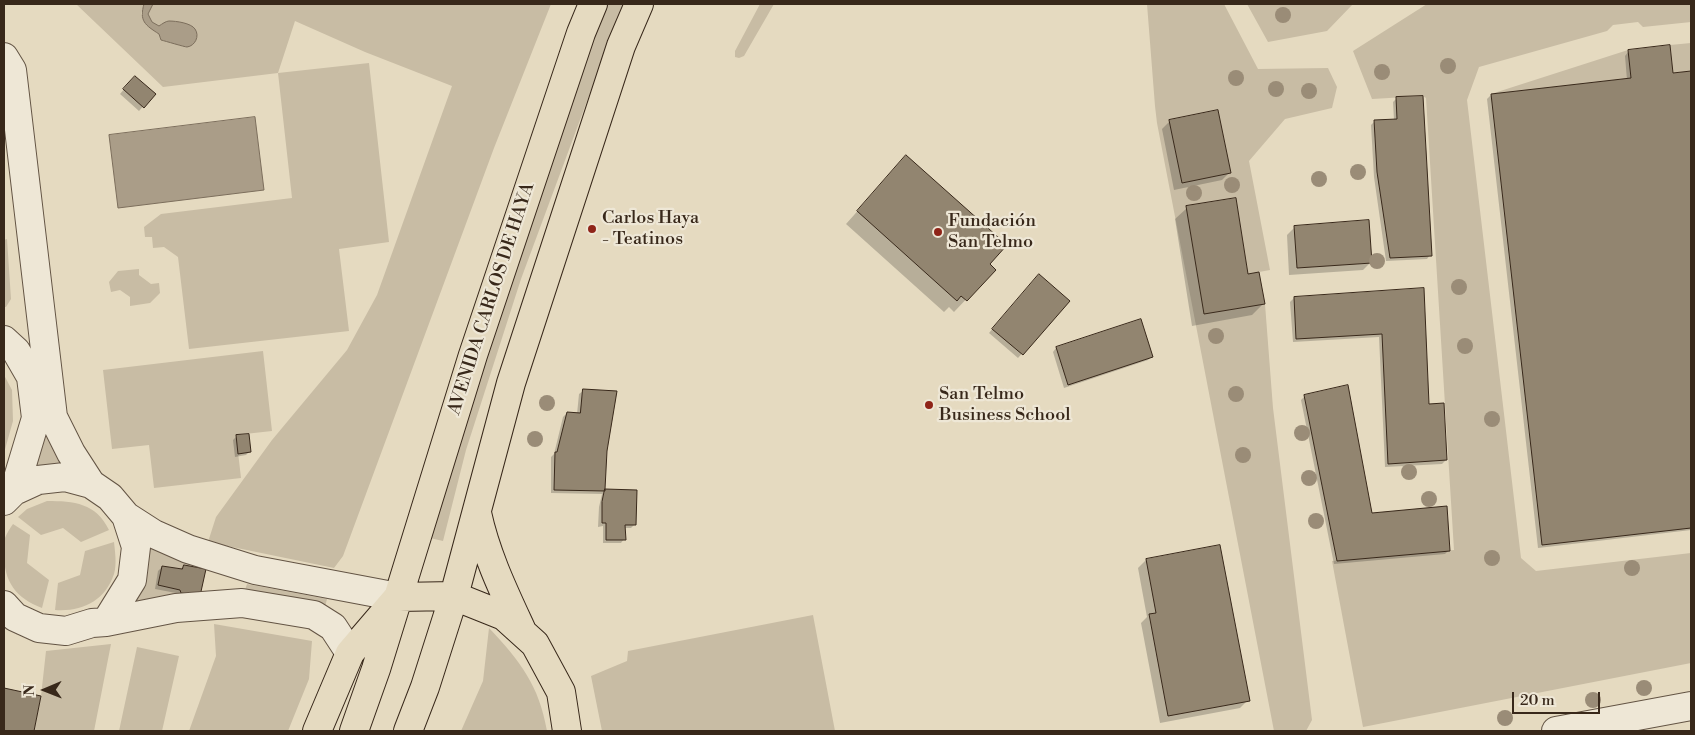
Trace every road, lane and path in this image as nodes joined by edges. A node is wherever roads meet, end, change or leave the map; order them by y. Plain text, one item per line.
1 (593, 4) edge
2 (639, 4) edge
3 (4, 57) edge
4 (40, 309) junction
5 (4, 333) edge
6 (4, 340) edge
7 (91, 484) junction
8 (9, 496) edge
9 (477, 512) junction
10 (126, 516) junction
11 (454, 596) junction
12 (398, 597) junction
13 (4, 606) edge
14 (106, 622) junction
15 (39, 628) junction
16 (4, 632) edge
17 (523, 632) junction
18 (350, 653) junction
19 (1691, 706) edge
20 (316, 731) edge
21 (354, 731) edge
22 (408, 731) edge
23 (567, 731) edge
24 (1556, 731) edge

1 - 12 main road, AVENIDA CARLOS DE HAYA
2 - 9 main road
3 - 4 street
4 - 5 street
4 - 7 street
6 - 8 street
7 - 8 street
7 - 10 street
9 - 11 main road
9 - 17 main road
10 - 12 street
10 - 14 street
11 - 12 main road
11 - 17 main road
11 - 22 main road
12 - 18 main road
12 - 21 main road, AVENIDA CARLOS DE HAYA
13 - 15 street
14 - 15 street
14 - 18 street
15 - 16 street
17 - 23 main road
18 - 20 main road
19 - 24 street

